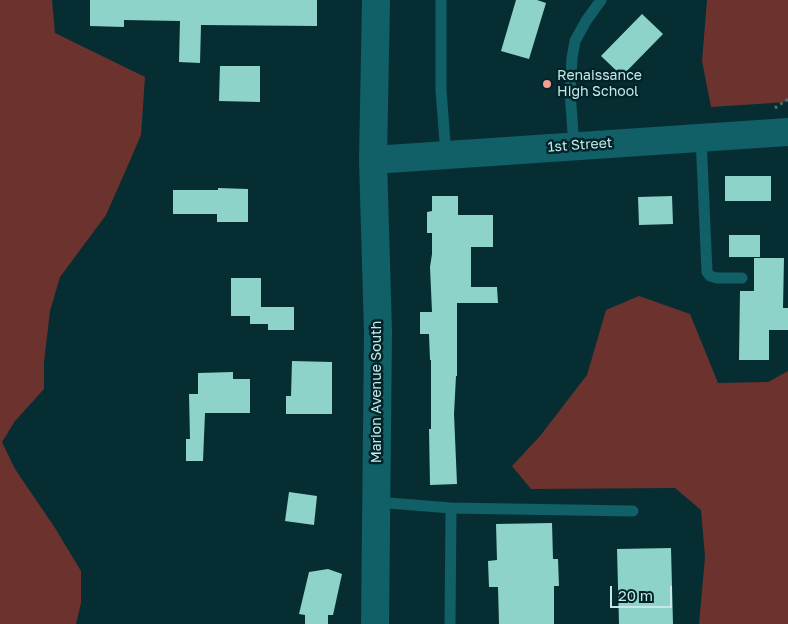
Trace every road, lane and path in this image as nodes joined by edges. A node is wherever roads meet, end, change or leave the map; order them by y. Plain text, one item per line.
1 (376, 0) edge
2 (441, 0) edge
3 (600, 0) edge
4 (788, 99) edge
5 (770, 111) dead end
6 (788, 132) edge
7 (701, 137) junction
8 (574, 146) junction
9 (446, 155) junction
10 (373, 160) junction
11 (742, 278) dead end
12 (376, 502) junction
13 (451, 508) junction
14 (633, 511) dead end
15 (376, 624) edge
16 (450, 624) edge

1 - 10 main road, Marion Avenue South
2 - 9 lane
3 - 8 lane
4 - 5 path
6 - 7 main road, 1st Street
7 - 8 main road, 1st Street
7 - 11 lane
8 - 9 main road, 1st Street
9 - 10 main road, 1st Street
10 - 12 main road, Marion Avenue South
12 - 13 lane
12 - 15 main road, Marion Avenue South
13 - 14 lane
13 - 16 lane

